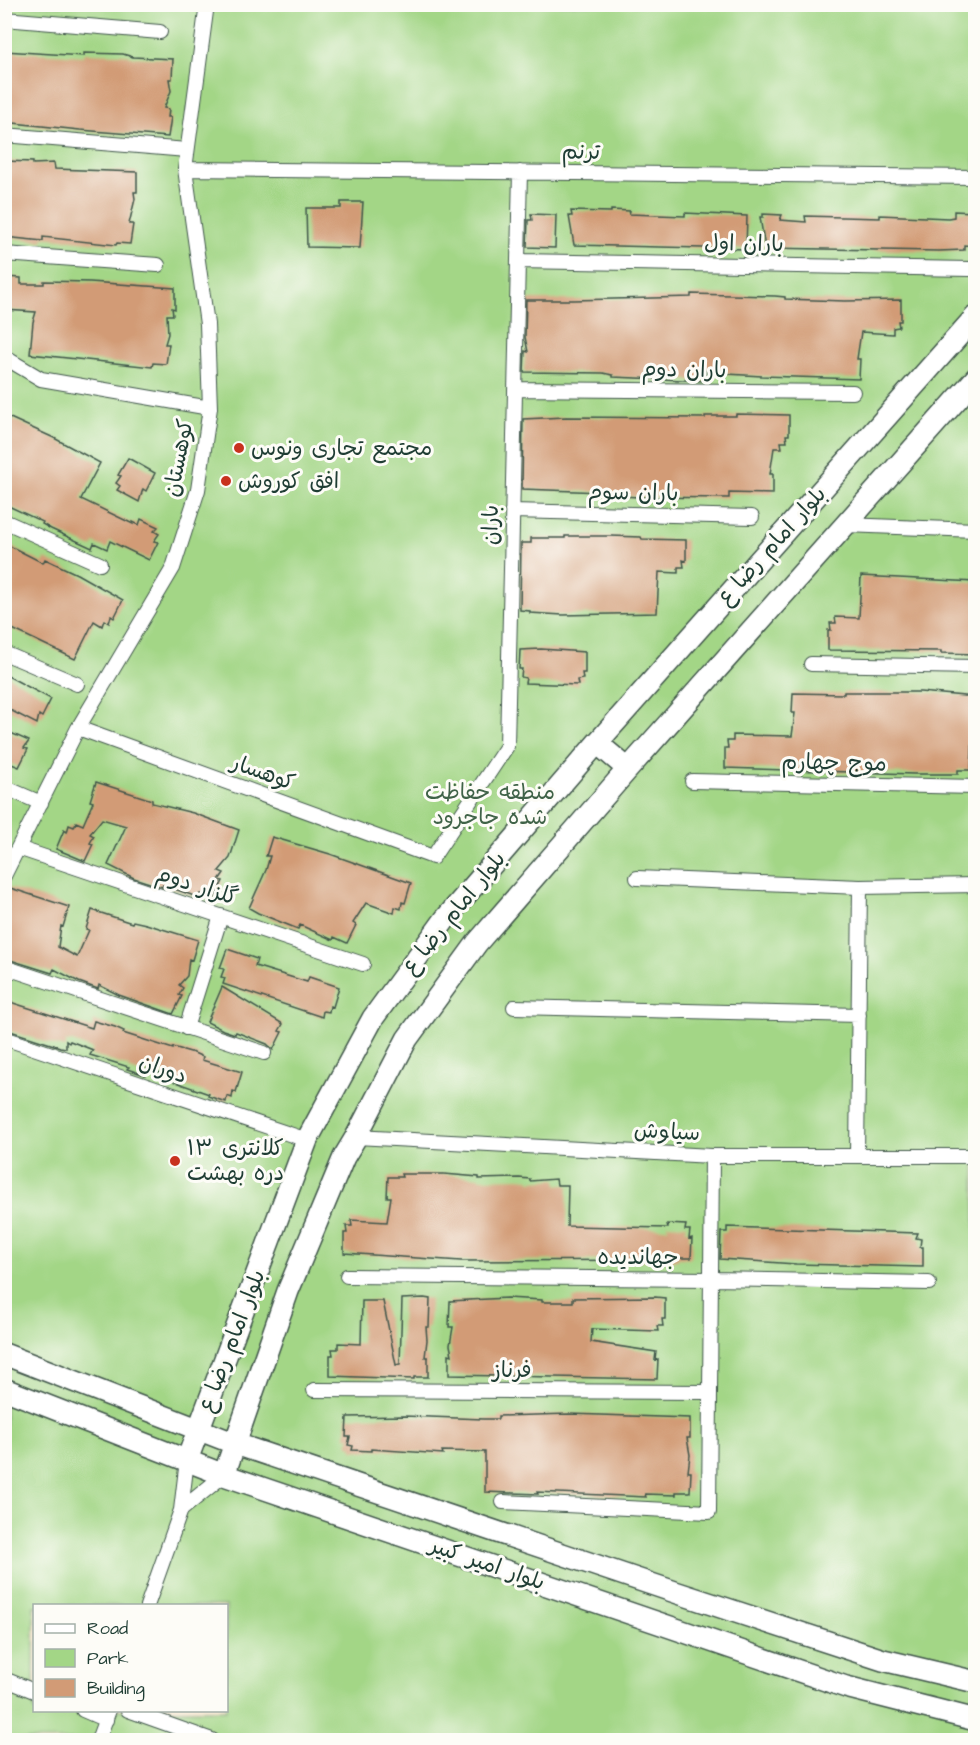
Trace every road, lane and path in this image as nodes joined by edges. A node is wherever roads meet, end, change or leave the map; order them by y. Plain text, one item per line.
1 (207, 4) edge
2 (4, 19) edge
3 (160, 32) dead end
4 (4, 135) edge
5 (187, 150) junction
6 (185, 169) junction
7 (520, 172) junction
8 (975, 177) edge
9 (4, 254) edge
10 (518, 261) junction
11 (158, 265) dead end
12 (970, 269) dead end
13 (975, 316) edge
14 (4, 357) edge
15 (975, 378) edge
16 (515, 389) junction
17 (853, 392) dead end
18 (210, 408) junction
19 (512, 511) junction
20 (752, 517) dead end
21 (4, 521) edge
22 (845, 525) junction
23 (975, 530) edge
24 (100, 564) dead end
25 (4, 653) edge
26 (811, 664) dead end
27 (975, 667) edge
28 (77, 684) dead end
29 (78, 728) junction
30 (597, 743) junction
31 (628, 769) junction
32 (693, 781) dead end
33 (4, 787) edge
34 (975, 787) edge
35 (41, 803) junction
36 (18, 848) junction
37 (433, 857) joint
38 (4, 876) edge
39 (636, 878) dead end
40 (975, 885) edge
41 (860, 887) junction
42 (221, 916) junction
43 (363, 964) dead end
44 (4, 967) edge
45 (514, 1007) dead end
46 (859, 1015) junction
47 (186, 1028) junction
48 (4, 1038) edge
49 (264, 1053) dead end
50 (356, 1137) junction
51 (307, 1140) junction
52 (712, 1156) junction
53 (857, 1156) junction
54 (975, 1156) edge
55 (346, 1276) dead end
56 (711, 1279) junction
57 (929, 1283) dead end
58 (4, 1354) edge
59 (4, 1389) edge
60 (314, 1390) dead end
61 (710, 1392) junction
62 (198, 1430) junction
63 (236, 1444) junction
64 (187, 1460) junction
65 (224, 1475) junction
66 (503, 1502) dead end
67 (181, 1510) junction
68 (147, 1604) edge
69 (714, 1605) junction
70 (714, 1642) junction
71 (4, 1679) edge
72 (975, 1682) edge
73 (33, 1691) edge
74 (93, 1712) edge
75 (134, 1712) edge
76 (108, 1715) edge
77 (975, 1720) edge
78 (98, 1740) edge
79 (212, 1740) edge

1 - 5 street, کوهستان
2 - 3 street
4 - 5 street
5 - 6 street, کوهستان
6 - 7 street, ترنم
6 - 18 street, کوهستان
7 - 8 street, ترنم
7 - 10 street, باران
9 - 11 street
10 - 12 street, باران اول
10 - 16 street, باران
13 - 30 main road, بلوار امام رضا ع
14 - 18 street
15 - 22 main road, بلوار امام رضا ع
16 - 17 street, باران دوم
16 - 19 street, باران
18 - 29 street, کوهستان
19 - 20 street, باران سوم
19 - 37 street, باران
21 - 24 street
22 - 23 street
22 - 31 main road, بلوار امام رضا ع
25 - 28 street
26 - 27 street
29 - 35 street, کوهستان
29 - 37 street, کوهسار
30 - 31 main road
30 - 51 main road, بلوار امام رضا ع
31 - 50 main road, بلوار امام رضا ع
32 - 34 street, موج چهارم
33 - 35 street
35 - 36 street, کوهستان
36 - 38 street, کوهستان
36 - 42 street, گلزار دوم
39 - 41 street
40 - 41 street
41 - 46 street
42 - 43 street, گلزار دوم
42 - 47 street
44 - 47 street
45 - 46 street
46 - 53 street
47 - 49 street
48 - 51 street, دوران
50 - 52 street, سیاوش
50 - 63 main road, بلوار امام رضا ع
51 - 62 main road, بلوار امام رضا ع
52 - 53 street, سیاوش
52 - 56 street
53 - 54 street, سیاوش
55 - 56 street, جهاندیده
56 - 57 street, جهاندیده
56 - 61 street
58 - 62 main road, بلوار امیر کبیر
59 - 64 main road, بلوار امیر کبیر
60 - 61 street, فرناز
61 - 66 street
62 - 63 main road, بلوار امیر کبیر
62 - 64 main road, بلوار امام رضا ع
63 - 65 main road, بلوار امام رضا ع
63 - 69 main road, بلوار امیر کبیر
64 - 65 main road, بلوار امیر کبیر
64 - 67 street
65 - 67 street
65 - 70 main road, بلوار امیر کبیر
67 - 68 street
69 - 70 main road
69 - 72 main road, بلوار امیر کبیر
70 - 77 main road, بلوار امیر کبیر
71 - 73 street
74 - 76 street
75 - 79 street
76 - 78 street

